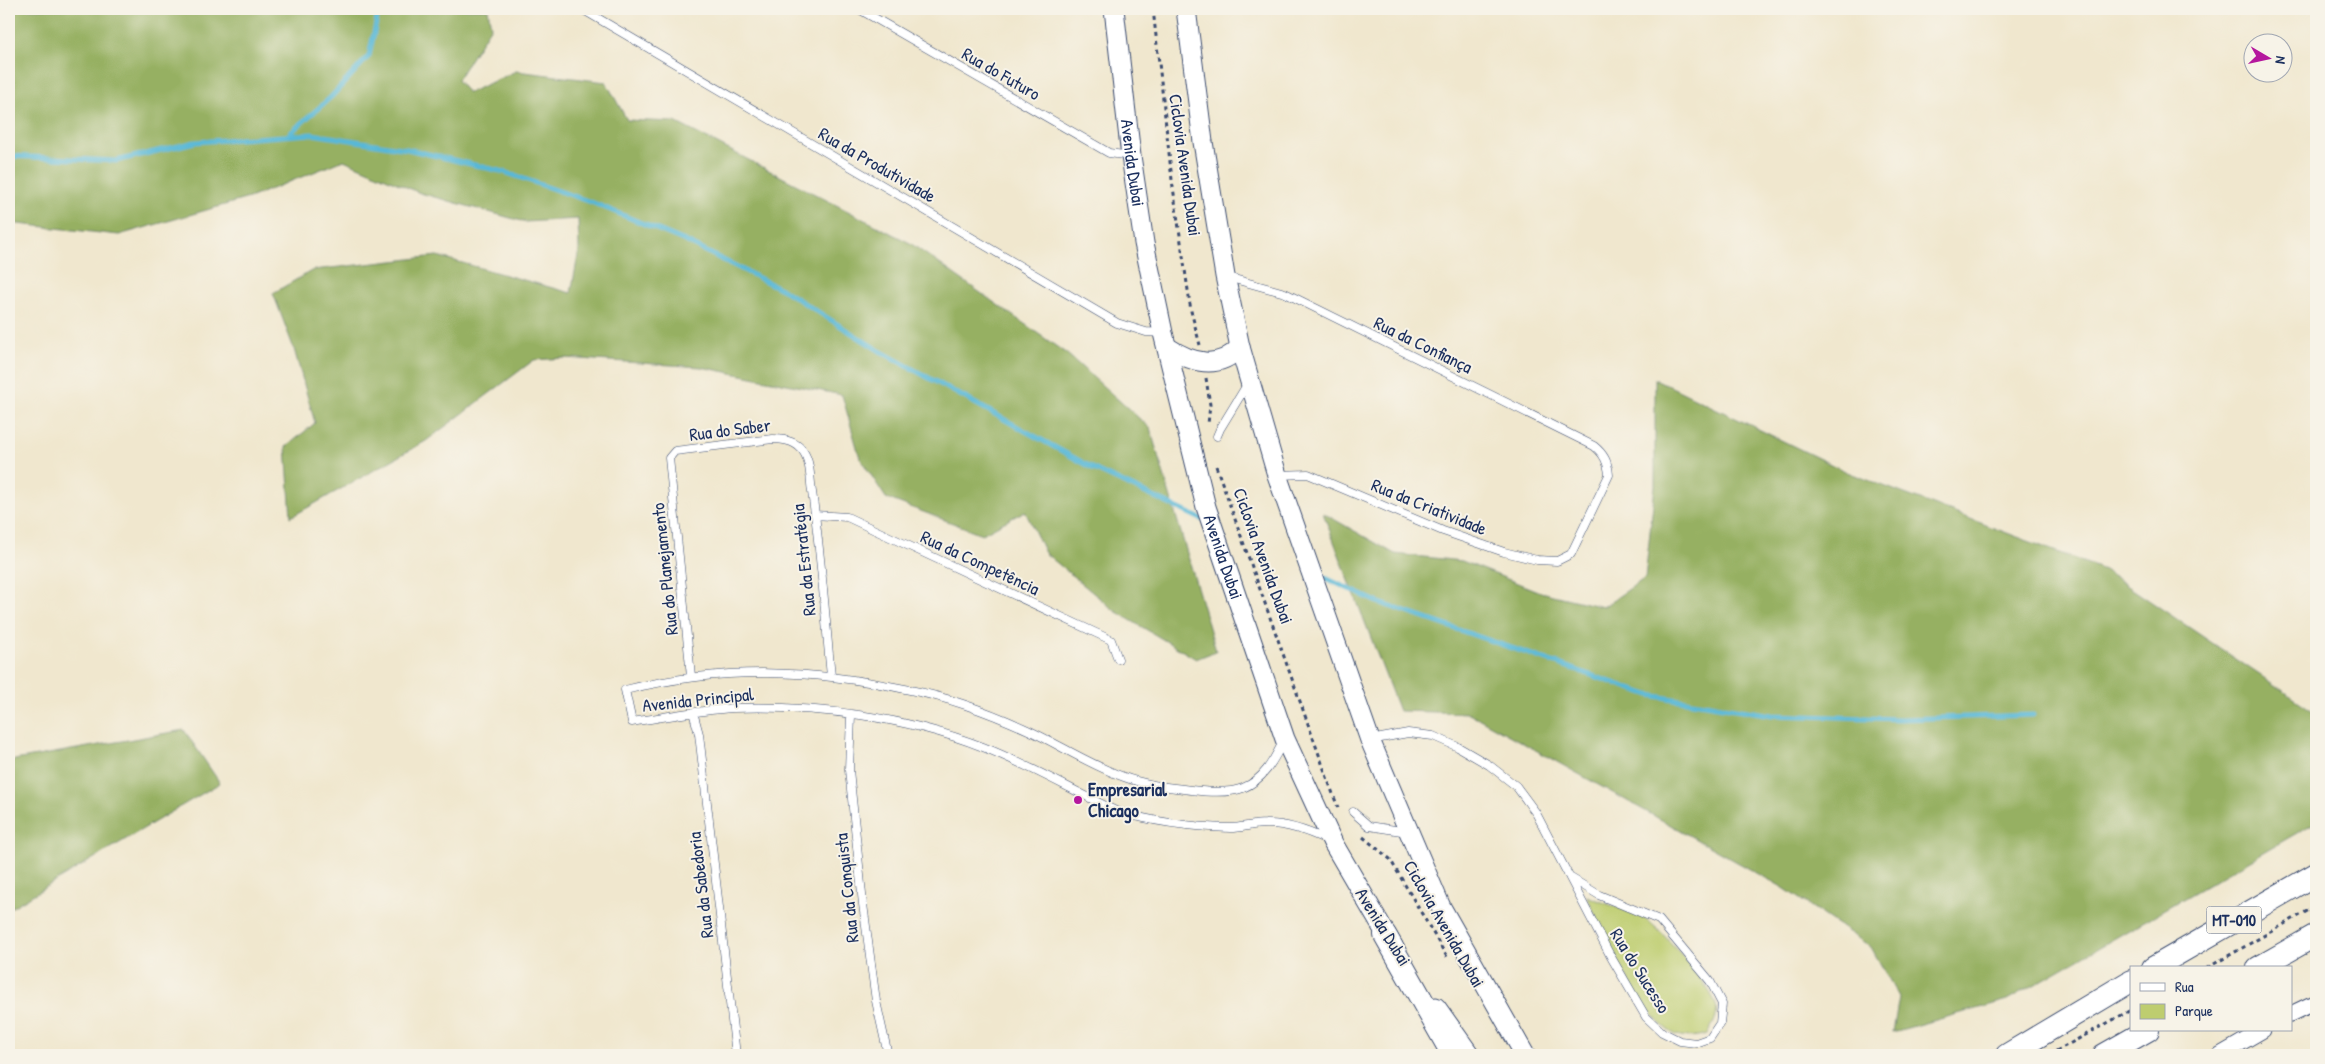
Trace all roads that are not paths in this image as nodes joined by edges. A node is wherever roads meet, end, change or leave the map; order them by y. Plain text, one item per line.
1 (582, 9) edge
2 (859, 9) edge
3 (1114, 9) edge
4 (1186, 9) edge
5 (1131, 156) junction
6 (1225, 276) junction
7 (1165, 340) junction
8 (1240, 347) junction
9 (1250, 381) junction
10 (1217, 436) dead end
11 (796, 444) joint
12 (669, 458) joint
13 (1277, 475) junction
14 (815, 515) junction
15 (1571, 554) joint
16 (1118, 659) dead end
17 (691, 676) junction
18 (831, 676) junction
19 (693, 712) junction
20 (851, 715) junction
21 (1285, 738) junction
22 (1370, 740) junction
23 (1353, 812) dead end
24 (1410, 832) junction
25 (1333, 843) junction
26 (2316, 874) edge
27 (1571, 878) junction
28 (1385, 934) junction
29 (2316, 935) edge
30 (2155, 966) edge
31 (2262, 966) edge
32 (2130, 981) edge
33 (2316, 1002) edge
34 (2292, 1014) edge
35 (2144, 1032) edge
36 (2260, 1032) edge
37 (736, 1055) edge
38 (888, 1055) edge
39 (1453, 1055) edge
40 (1470, 1055) edge
41 (1525, 1055) edge
42 (2007, 1055) edge
43 (2104, 1055) edge
44 (2220, 1055) edge

1 - 7 lane, Rua da Produtividade
2 - 5 lane, Rua do Futuro
3 - 5 street, Avenida Dubai
4 - 6 street
5 - 7 street, Avenida Dubai
6 - 8 street
6 - 15 lane, Rua da Confiança
7 - 8 street
7 - 21 street, Avenida Dubai
8 - 9 street
9 - 10 lane
9 - 13 street
11 - 12 lane, Rua do Saber
11 - 14 lane, Rua da Estratégia
12 - 17 lane, Rua do Planejamento
13 - 15 lane, Rua da Criatividade
13 - 22 street
14 - 16 lane, Rua da Competência
14 - 18 lane, Rua da Estratégia
17 - 18 lane, Avenida Principal
17 - 19 lane, Avenida Principal
18 - 21 lane, Avenida Principal
19 - 20 lane, Avenida Principal
19 - 37 lane, Rua da Sabedoria
20 - 25 lane, Avenida Principal
20 - 38 lane, Rua da Conquista
21 - 25 street, Avenida Dubai
22 - 24 street
22 - 27 lane, Rua do Sucesso
23 - 24 lane
24 - 41 street
25 - 28 street, Avenida Dubai
26 - 30 main road, MT-010
27 - 27 lane, Rua do Sucesso
28 - 39 main road
28 - 40 street, Avenida Dubai
29 - 31 main road
32 - 42 main road
33 - 34 street
35 - 43 main road
36 - 44 street

